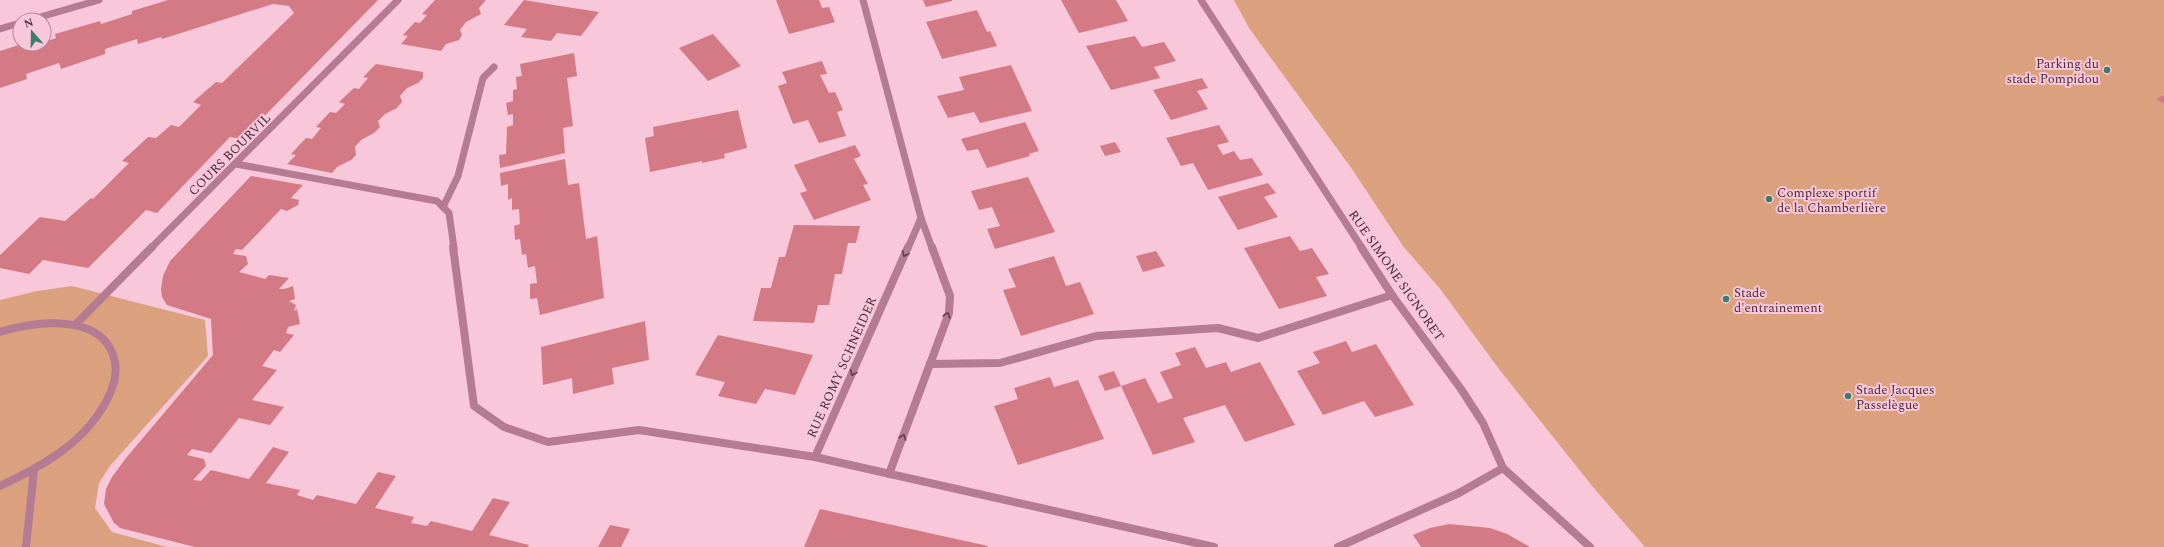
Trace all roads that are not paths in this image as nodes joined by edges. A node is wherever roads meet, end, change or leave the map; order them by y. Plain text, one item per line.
1 (99, 0) edge
2 (398, 0) edge
3 (863, 0) edge
4 (1200, 0) edge
5 (52, 14) edge
6 (12, 25) edge
7 (0, 29) edge
8 (494, 67) dead end
9 (236, 164) junction
10 (443, 207) junction
11 (921, 218) junction
12 (1392, 295) junction
13 (76, 324) junction
14 (0, 332) edge
15 (930, 364) junction
16 (815, 457) junction
17 (1504, 468) junction
18 (34, 470) junction
19 (889, 474) junction
20 (0, 486) edge
21 (26, 547) edge
22 (1214, 547) edge
23 (1338, 547) edge
24 (1590, 547) edge

1 - 5 street
2 - 9 street, COURS BOURVIL
3 - 11 street
4 - 12 street, RUE SIMONE SIGNORET
6 - 7 street
8 - 10 street
9 - 10 street
9 - 13 street, COURS BOURVIL
10 - 16 street
15 -> 11 street
11 -> 16 street, RUE ROMY SCHNEIDER
12 - 15 street
12 - 17 street, RUE SIMONE SIGNORET
13 - 14 street
13 - 18 street
19 -> 15 street
16 - 19 street, RUE ROMY SCHNEIDER
17 - 23 street
17 - 24 street, RUE SIMONE SIGNORET
18 - 20 street
18 - 21 street
19 - 22 street, RUE ROMY SCHNEIDER

